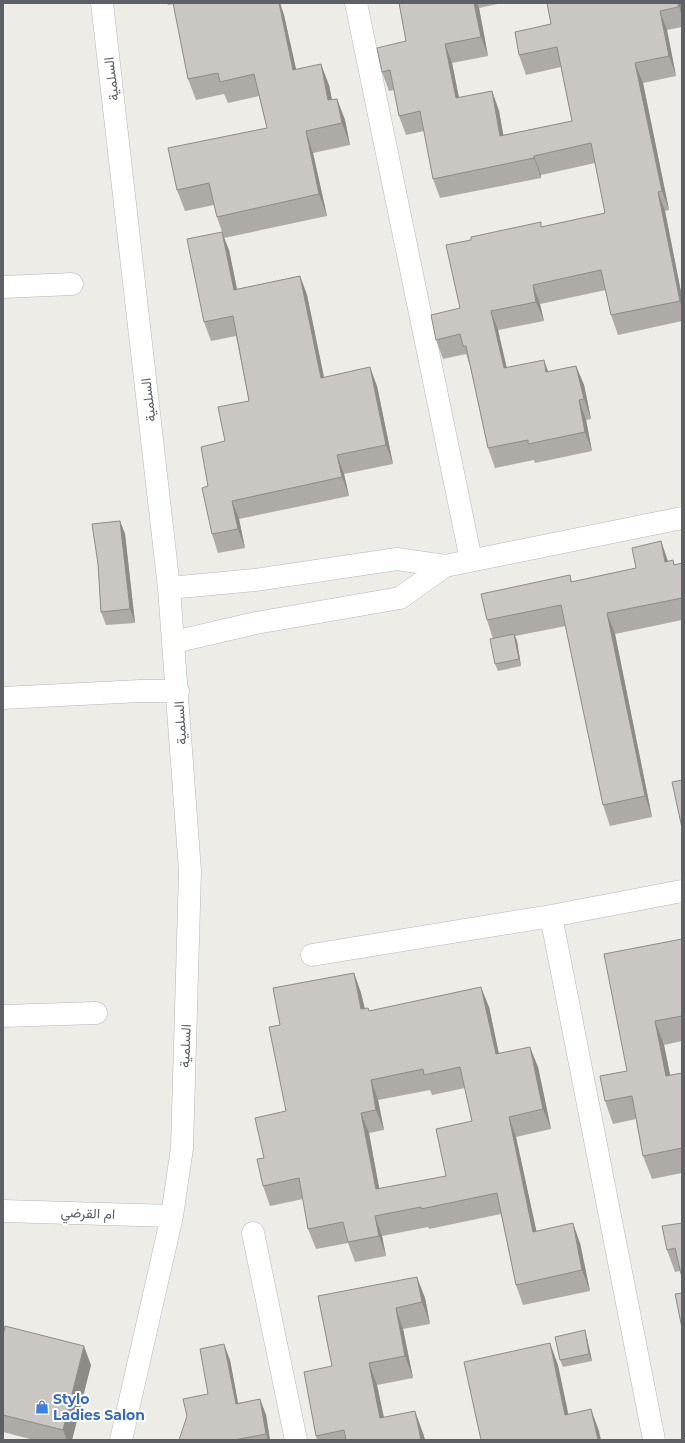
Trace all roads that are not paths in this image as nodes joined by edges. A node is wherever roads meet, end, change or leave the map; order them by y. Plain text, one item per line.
1 (102, 3) edge
2 (356, 3) edge
3 (72, 284) dead end
4 (3, 287) edge
5 (682, 518) edge
6 (471, 560) junction
7 (445, 566) junction
8 (169, 588) junction
9 (174, 642) junction
10 (178, 691) junction
11 (3, 698) edge
12 (682, 890) edge
13 (551, 916) junction
14 (312, 956) dead end
15 (96, 1013) dead end
16 (3, 1016) edge
17 (3, 1211) edge
18 (172, 1216) junction
19 (253, 1233) dead end
20 (121, 1440) edge
21 (296, 1440) edge
22 (654, 1440) edge

1 - 8 street, السلمية
2 - 6 street
3 - 4 street
5 - 6 street
6 - 7 street
7 - 8 street
7 - 9 street
8 - 9 street, السلمية
9 - 10 street, السلمية
10 - 11 street
10 - 18 street, السلمية
12 - 13 street
13 - 14 street
13 - 22 street
15 - 16 street
17 - 18 street, ام القرضي
18 - 20 street, السلمية
19 - 21 street

